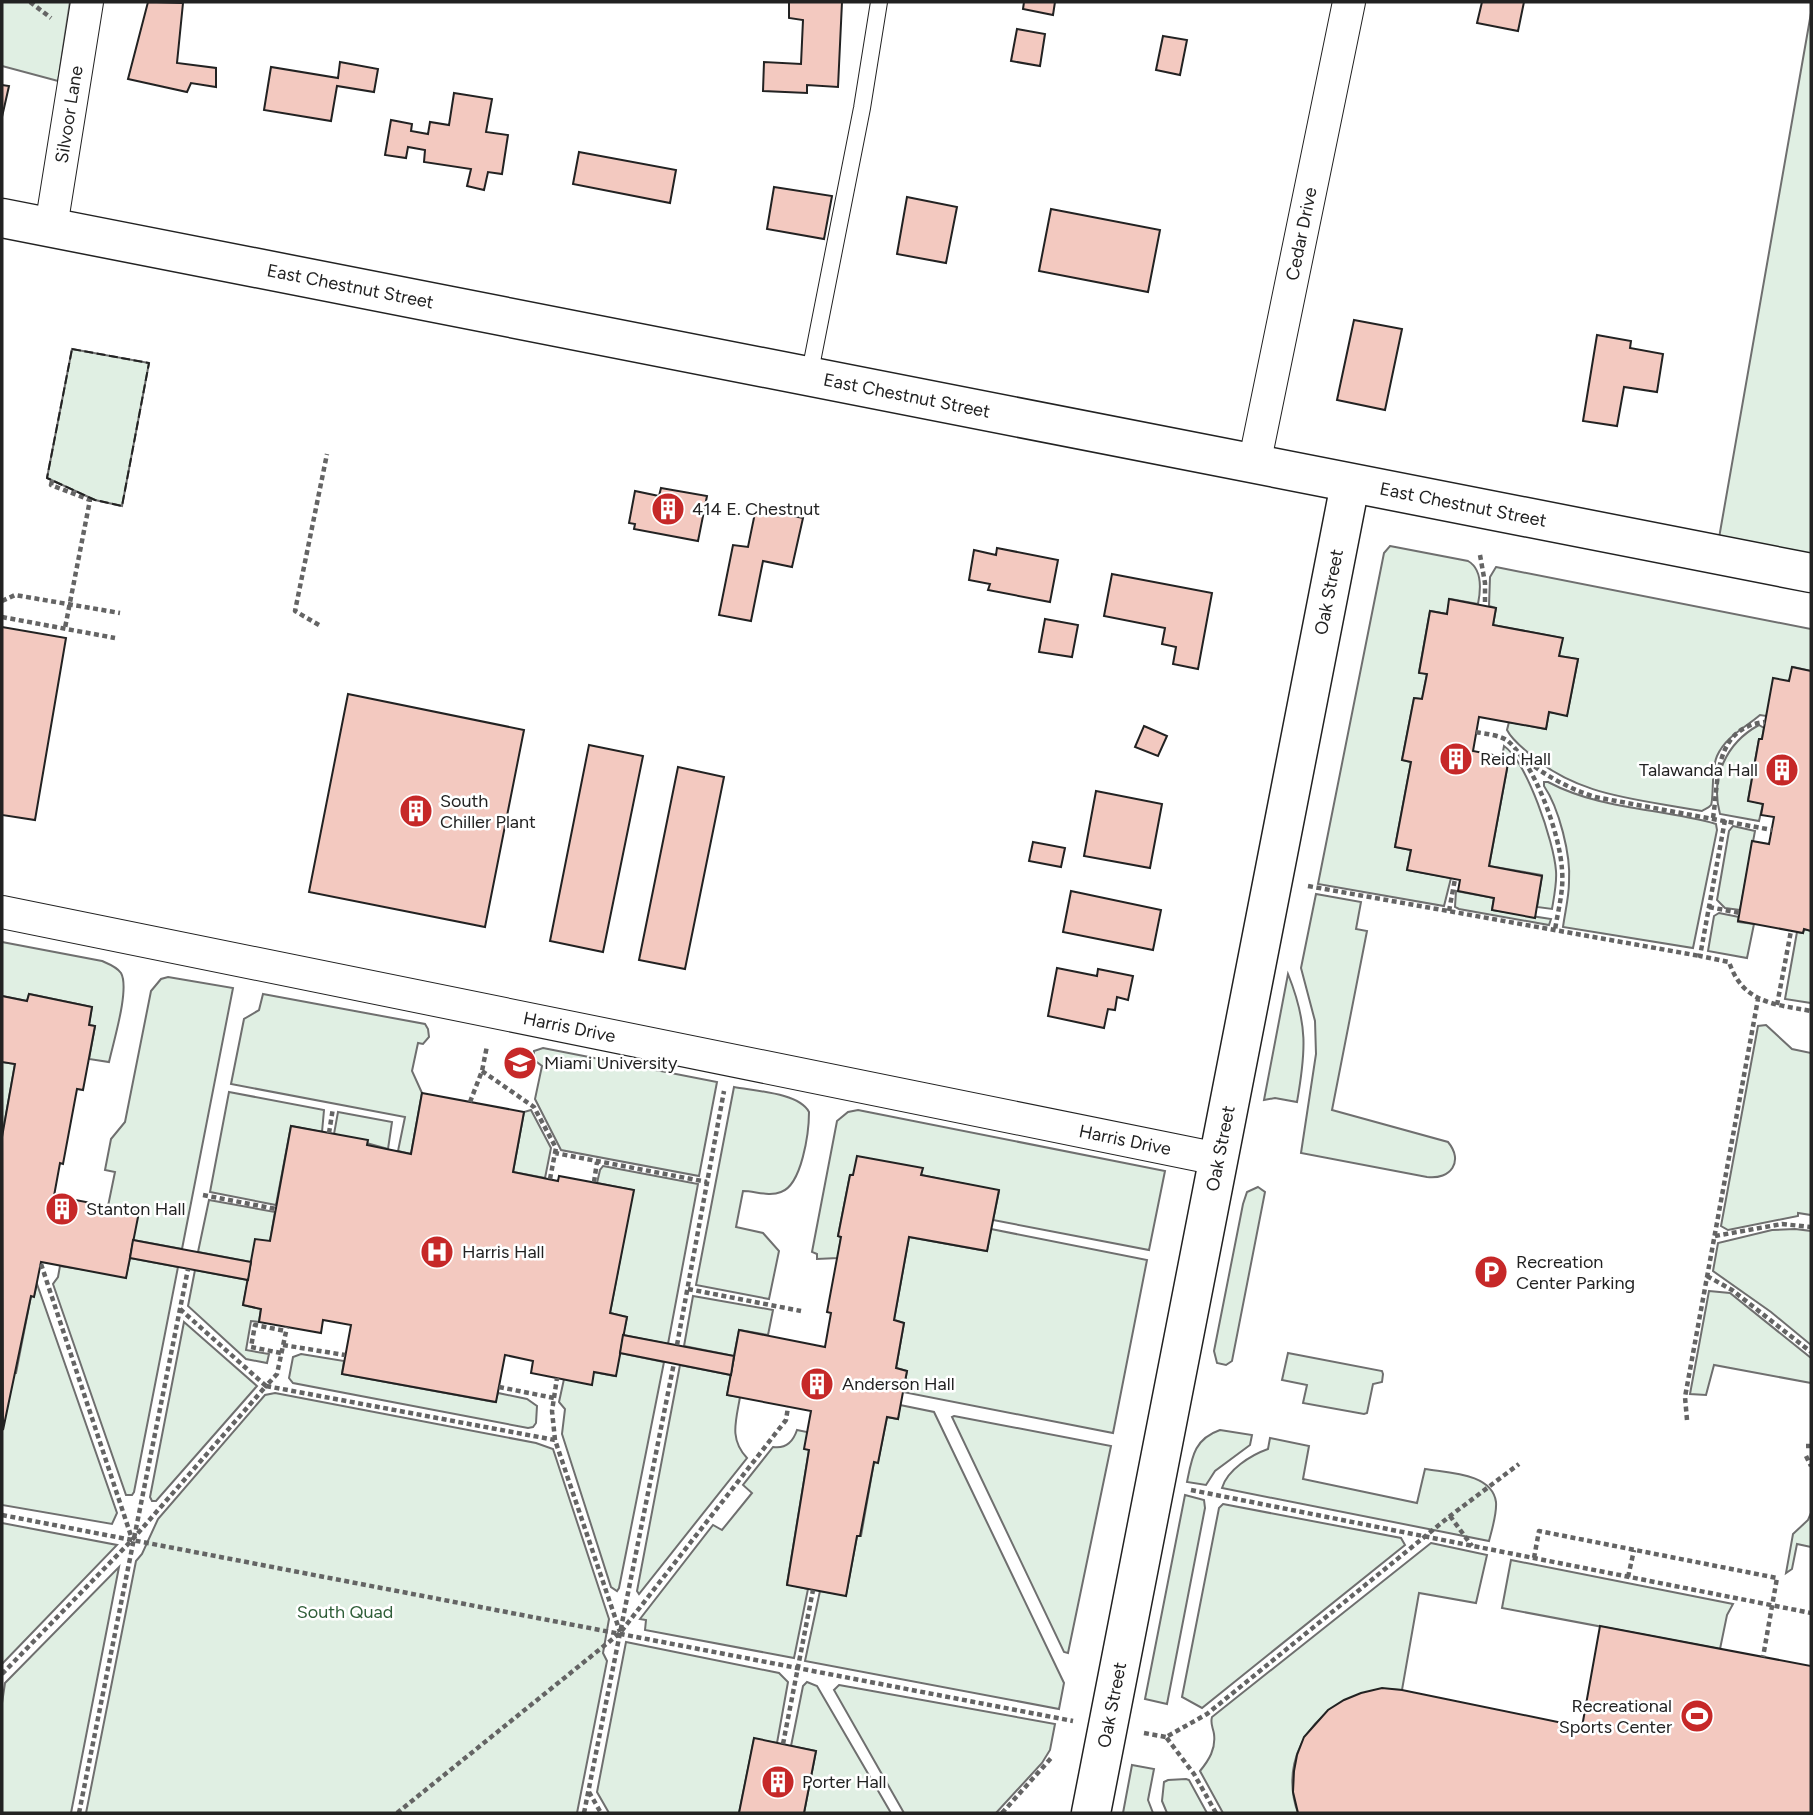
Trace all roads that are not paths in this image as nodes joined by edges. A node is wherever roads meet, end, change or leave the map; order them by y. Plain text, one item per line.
1 (87, 2) edge
2 (878, 2) edge
3 (1349, 2) edge
4 (2, 218) edge
5 (51, 228) junction
6 (809, 377) junction
7 (1254, 465) junction
8 (1350, 484) junction
9 (1811, 573) edge
10 (2, 912) edge
11 (1218, 1159) junction
12 (1091, 1813) edge

1 - 5 street, Silvoor Lane
2 - 6 lane
3 - 7 street, Cedar Drive
4 - 5 street, East Chestnut Street
5 - 6 street, East Chestnut Street
6 - 7 street, East Chestnut Street
7 - 8 street, East Chestnut Street
8 - 9 street, East Chestnut Street
8 - 11 street, Oak Street
10 - 11 street, Harris Drive
11 - 12 street, Oak Street

